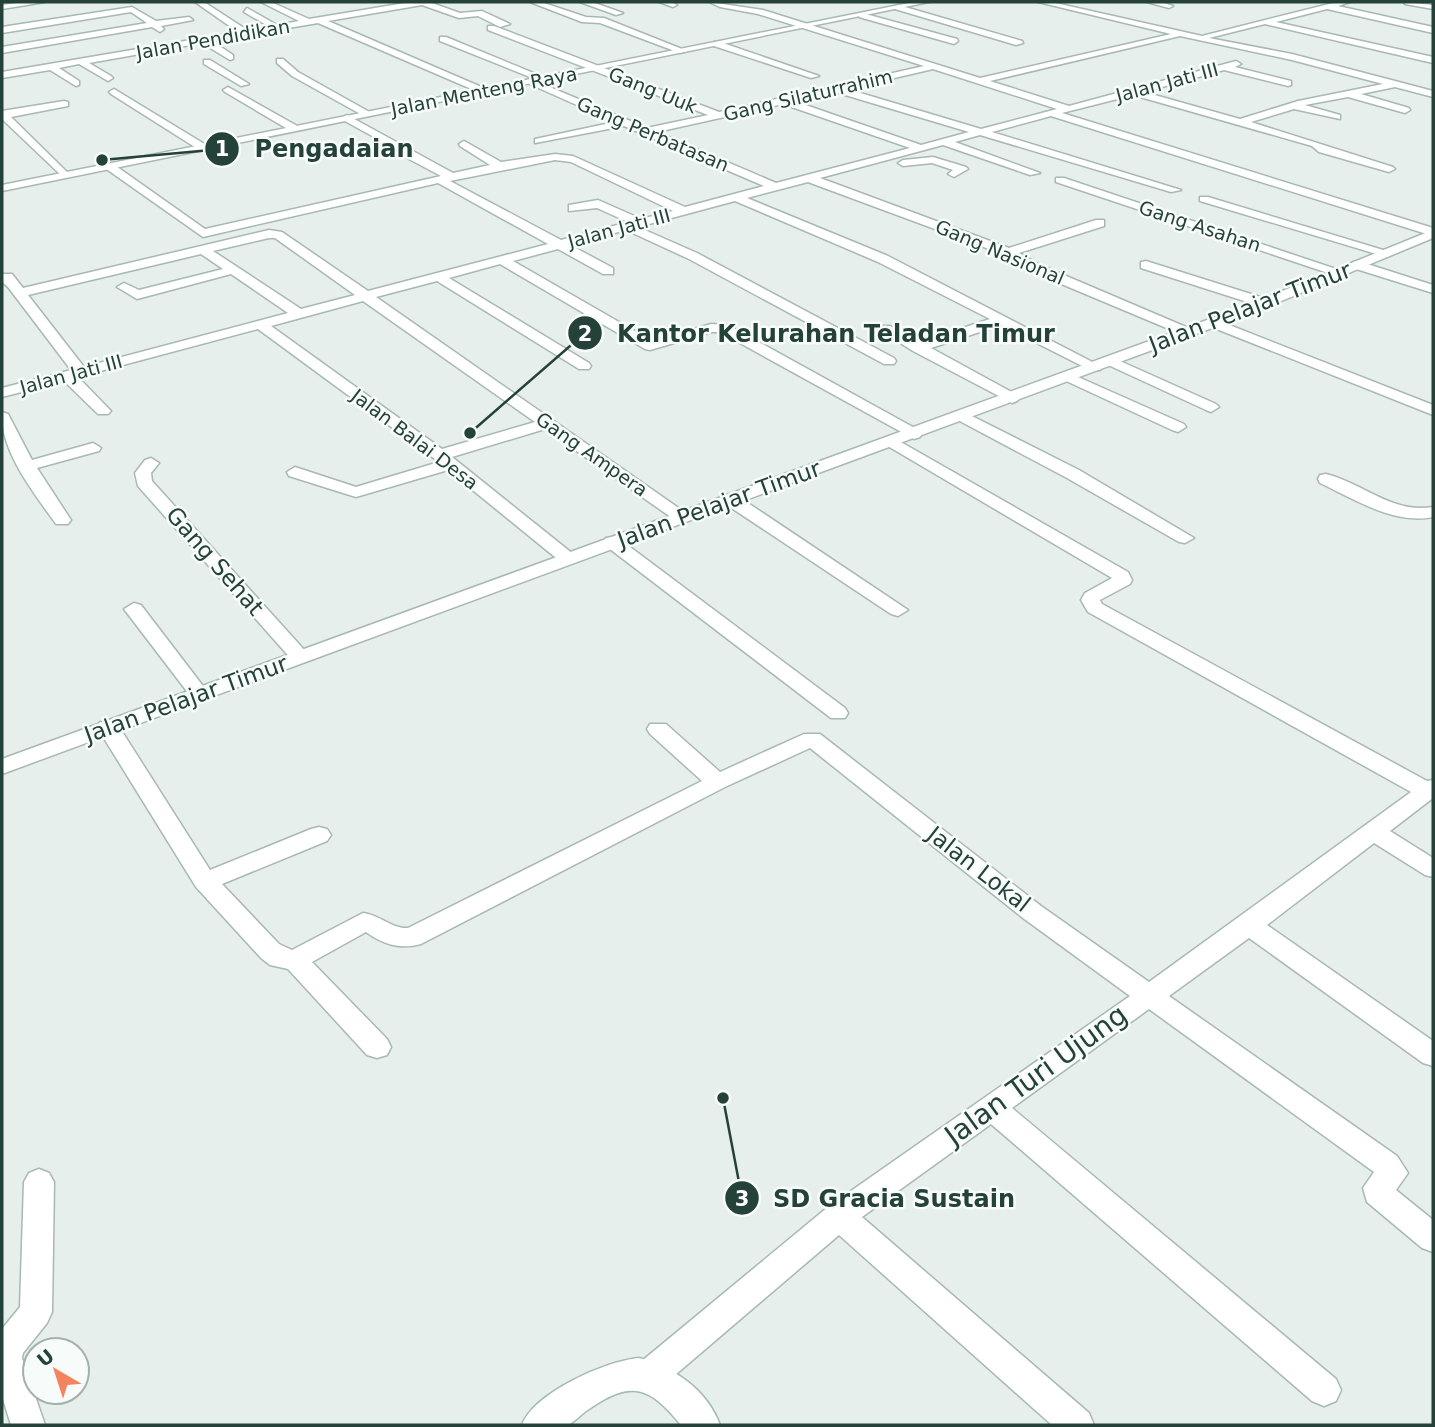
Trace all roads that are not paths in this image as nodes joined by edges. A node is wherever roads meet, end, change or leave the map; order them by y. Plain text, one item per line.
1 (41, 2) edge
2 (121, 2) edge
3 (199, 2) edge
4 (265, 2) edge
5 (423, 2) edge
6 (534, 2) edge
7 (584, 2) edge
8 (663, 2) edge
9 (713, 2) edge
10 (925, 2) edge
11 (1042, 2) edge
12 (1151, 2) edge
13 (1346, 2) edge
14 (1408, 2) edge
15 (673, 5) dead end
16 (897, 5) edge
17 (330, 6) dead end
18 (1169, 6) dead end
19 (1326, 6) junction
20 (2, 7) edge
21 (1433, 7) edge
22 (247, 10) dead end
23 (55, 11) dead end
24 (365, 12) junction
25 (349, 15) junction
26 (625, 15) dead end
27 (862, 15) junction
28 (380, 18) dead end
29 (189, 20) dead end
30 (313, 21) junction
31 (1266, 22) junction
32 (154, 24) junction
33 (805, 26) junction
34 (276, 28) junction
35 (1238, 29) junction
36 (2, 30) edge
37 (1433, 30) edge
38 (246, 33) junction
39 (1184, 34) junction
40 (1263, 35) dead end
41 (1200, 37) junction
42 (443, 39) dead end
43 (205, 41) junction
44 (954, 41) dead end
45 (1019, 43) dead end
46 (717, 44) junction
47 (181, 45) junction
48 (2, 50) edge
49 (684, 51) junction
50 (1433, 60) edge
51 (2, 61) edge
52 (281, 61) dead end
53 (82, 62) junction
54 (207, 62) junction
55 (194, 64) dead end
56 (1236, 64) dead end
57 (52, 67) junction
58 (931, 67) junction
59 (1223, 67) junction
60 (599, 68) junction
61 (17, 73) junction
62 (2, 75) edge
63 (814, 76) dead end
64 (108, 78) dead end
65 (543, 79) junction
66 (530, 82) junction
67 (977, 82) junction
68 (76, 83) dead end
69 (1288, 83) dead end
70 (244, 84) dead end
71 (1395, 84) junction
72 (835, 89) junction
73 (228, 90) dead end
74 (483, 91) junction
75 (1131, 91) junction
76 (114, 92) dead end
77 (1348, 94) junction
78 (1433, 94) edge
79 (784, 101) junction
80 (64, 104) dead end
81 (1294, 106) junction
82 (1068, 108) junction
83 (1405, 110) dead end
84 (1050, 113) junction
85 (2, 114) edge
86 (368, 114) junction
87 (717, 116) junction
88 (1336, 117) dead end
89 (347, 118) junction
90 (1241, 122) junction
91 (625, 123) junction
92 (295, 129) junction
93 (645, 132) junction
94 (979, 132) junction
95 (539, 141) dead end
96 (944, 142) junction
97 (464, 144) dead end
98 (202, 147) junction
99 (921, 148) junction
100 (881, 158) junction
101 (109, 166) junction
102 (499, 166) junction
103 (1389, 169) dead end
104 (1034, 173) dead end
105 (954, 174) dead end
106 (64, 175) junction
107 (809, 178) junction
108 (446, 179) junction
109 (1060, 180) dead end
110 (775, 187) junction
111 (2, 188) edge
112 (1175, 190) dead end
113 (735, 197) junction
114 (1204, 199) dead end
115 (573, 208) dead end
116 (683, 211) junction
117 (1100, 223) dead end
118 (633, 225) junction
119 (1433, 233) edge
120 (558, 245) junction
121 (202, 249) junction
122 (1009, 253) junction
123 (1387, 253) junction
124 (502, 260) junction
125 (1146, 265) dead end
126 (1358, 265) junction
127 (232, 270) junction
128 (608, 271) dead end
129 (1339, 272) junction
130 (439, 276) junction
131 (2, 278) edge
132 (124, 288) dead end
133 (1433, 289) edge
134 (20, 293) junction
135 (365, 296) junction
136 (1265, 303) junction
137 (299, 314) junction
138 (1002, 320) junction
139 (1213, 323) junction
140 (260, 324) junction
141 (885, 329) dead end
142 (1188, 333) junction
143 (918, 348) junction
144 (889, 361) dead end
145 (1103, 364) junction
146 (584, 366) dead end
147 (74, 374) junction
148 (1069, 377) junction
149 (2, 393) edge
150 (1012, 398) junction
151 (1211, 408) dead end
152 (103, 411) dead end
153 (1433, 411) edge
154 (962, 416) junction
155 (2, 417) edge
156 (547, 423) junction
157 (1178, 427) dead end
158 (914, 434) junction
159 (892, 442) junction
160 (93, 448) dead end
161 (445, 460) junction
162 (151, 463) dead end
163 (27, 466) junction
164 (295, 472) dead end
165 (1326, 479) dead end
166 (730, 499) junction
167 (1433, 512) edge
168 (681, 516) junction
169 (62, 520) dead end
170 (1185, 538) dead end
171 (612, 542) junction
172 (567, 558) junction
173 (134, 609) dead end
174 (898, 610) dead end
175 (300, 657) junction
176 (199, 694) junction
177 (838, 713) dead end
178 (108, 727) junction
179 (658, 729) dead end
180 (2, 767) edge
181 (717, 782) junction
182 (1430, 789) edge
183 (1373, 831) junction
184 (319, 835) dead end
185 (1433, 869) edge
186 (205, 881) junction
187 (1250, 925) junction
188 (295, 960) junction
189 (1149, 995) junction
190 (377, 1046) dead end
191 (1433, 1055) edge
192 (992, 1108) junction
193 (38, 1182) dead end
194 (839, 1216) junction
195 (1433, 1238) edge
196 (649, 1376) junction
197 (1324, 1390) dead end
198 (28, 1425) edge
199 (539, 1425) edge
200 (703, 1425) edge
201 (1077, 1425) edge

1 - 20 street
2 - 23 street
3 - 38 street
4 - 30 street
5 - 24 street, Jalan Pendidikan
5 - 60 street, Gang Uuk
6 - 49 street
7 - 26 street
8 - 15 street
9 - 33 street
10 - 16 street, Jalan Menteng Raya
11 - 39 street, Jalan Jati III
12 - 18 street
13 - 19 street
14 - 21 street
16 - 27 street, Jalan Menteng Raya
16 - 45 street
17 - 25 street
19 - 31 street
19 - 37 street
22 - 34 street
24 - 25 street, Jalan Pendidikan
24 - 28 street
25 - 30 street, Jalan Pendidikan
27 - 33 street, Jalan Menteng Raya
27 - 44 street
29 - 32 street
30 - 34 street, Jalan Pendidikan
30 - 74 street
31 - 35 street
31 - 50 street
32 - 36 street
32 - 47 street
32 - 48 street
33 - 46 street, Jalan Menteng Raya
33 - 58 street
34 - 38 street, Jalan Pendidikan
35 - 40 street
35 - 41 street
38 - 43 street, Jalan Pendidikan
39 - 41 street, Jalan Jati III
39 - 67 street
41 - 71 street, Jalan Jati III
42 - 65 street
43 - 47 street, Jalan Pendidikan
43 - 54 street
46 - 49 street, Jalan Menteng Raya
46 - 63 street
47 - 53 street, Jalan Pendidikan
49 - 60 street, Jalan Menteng Raya
51 - 61 street
52 - 86 street
53 - 57 street, Jalan Pendidikan
53 - 64 street
54 - 55 street
54 - 70 street
56 - 59 street, Jalan Jati III
57 - 61 street, Jalan Pendidikan
57 - 68 street
58 - 67 street
58 - 72 street, Gang Silaturrahim
59 - 69 street
59 - 75 street, Jalan Jati III
60 - 65 street, Jalan Menteng Raya
60 - 87 street, Gang Uuk
61 - 62 street, Jalan Pendidikan
65 - 66 street, Jalan Menteng Raya
66 - 74 street, Jalan Menteng Raya
66 - 91 street, Gang Perbatasan
67 - 82 street
71 - 77 street
71 - 78 street, Jalan Jati III
72 - 79 street, Gang Silaturrahim
72 - 94 street
73 - 92 street
74 - 86 street, Jalan Menteng Raya
75 - 82 street, Jalan Jati III
75 - 90 street
76 - 98 street
77 - 81 street
77 - 83 street
79 - 87 street, Gang Silaturrahim
79 - 99 street
80 - 85 street
81 - 88 street
81 - 90 street
82 - 84 street, Jalan Jati III
84 - 94 street, Jalan Jati III
84 - 119 street
85 - 106 street
86 - 89 street, Jalan Menteng Raya
87 - 93 street, Gang Silaturrahim
89 - 92 street, Jalan Menteng Raya
89 - 108 street
90 - 103 street
91 - 93 street, Gang Perbatasan
91 - 95 street
92 - 98 street, Jalan Menteng Raya
93 - 110 street, Gang Perbatasan
94 - 96 street, Jalan Jati III
94 - 112 street
96 - 99 street, Jalan Jati III
96 - 104 street
97 - 102 street
98 - 101 street, Jalan Menteng Raya
99 - 100 street, Jalan Jati III
100 - 105 street
100 - 107 street, Jalan Jati III
101 - 106 street, Jalan Menteng Raya
101 - 108 street
102 - 108 street
102 - 116 street
106 - 111 street, Jalan Menteng Raya
107 - 110 street, Jalan Jati III
107 - 122 street, Gang Nasional
108 - 120 street
109 - 129 street, Gang Asahan
110 - 113 street, Jalan Jati III
113 - 116 street, Jalan Jati III
113 - 138 street
114 - 123 street
115 - 118 street
116 - 118 street, Jalan Jati III
117 - 122 street
118 - 120 street, Jalan Jati III
118 - 144 street
119 - 123 street, Jalan Pelajar Timur
120 - 124 street, Jalan Jati III
120 - 128 street
121 - 127 street
121 - 134 street, Gang Ampera
121 - 135 street, Gang Ampera
122 - 142 street, Gang Nasional
123 - 126 street, Jalan Pelajar Timur
124 - 130 street, Jalan Jati III
124 - 158 street
125 - 136 street
126 - 129 street, Jalan Pelajar Timur
126 - 133 street
127 - 132 street
127 - 137 street
129 - 136 street, Jalan Pelajar Timur
130 - 135 street, Jalan Jati III
130 - 146 street
131 - 134 street
134 - 147 street
135 - 137 street, Jalan Jati III
135 - 156 street, Gang Ampera
136 - 139 street, Jalan Pelajar Timur
137 - 140 street, Jalan Jati III
138 - 143 street
138 - 145 street
139 - 142 street, Jalan Pelajar Timur
139 - 153 street
140 - 147 street, Jalan Jati III
140 - 161 street, Jalan Balai Desa
141 - 143 street
142 - 145 street, Jalan Pelajar Timur
143 - 150 street
145 - 148 street, Jalan Pelajar Timur
145 - 151 street
147 - 149 street, Jalan Jati III
147 - 152 street
148 - 150 street, Jalan Pelajar Timur
148 - 157 street
150 - 154 street, Jalan Pelajar Timur
154 - 158 street, Jalan Pelajar Timur
154 - 170 street
155 - 163 street
156 - 161 street
156 - 168 street, Gang Ampera
158 - 159 street, Jalan Pelajar Timur
159 - 166 street, Jalan Pelajar Timur
159 - 182 street
160 - 163 street
161 - 164 street
161 - 172 street, Jalan Balai Desa
162 - 175 street, Gang Sehat
163 - 169 street
165 - 167 street
166 - 168 street, Jalan Pelajar Timur
166 - 174 street
168 - 171 street, Jalan Pelajar Timur
171 - 172 street, Jalan Pelajar Timur
171 - 177 street
172 - 175 street, Jalan Pelajar Timur
173 - 176 street
175 - 176 street, Jalan Pelajar Timur
176 - 178 street, Jalan Pelajar Timur
178 - 180 street, Jalan Pelajar Timur
178 - 186 street
179 - 181 street
181 - 188 street
181 - 189 street, Jalan Lokal
182 - 183 street, Jalan Turi Ujung
183 - 185 street
183 - 187 street, Jalan Turi Ujung
184 - 186 street
186 - 188 street
187 - 189 street, Jalan Turi Ujung
187 - 191 street
188 - 190 street
189 - 192 street, Jalan Turi Ujung
189 - 195 street, Jalan Lokal
192 - 194 street, Jalan Turi Ujung
192 - 197 street
193 - 198 street
194 - 196 street, Jalan Turi Ujung
194 - 201 street
196 - 199 street
196 - 200 street

